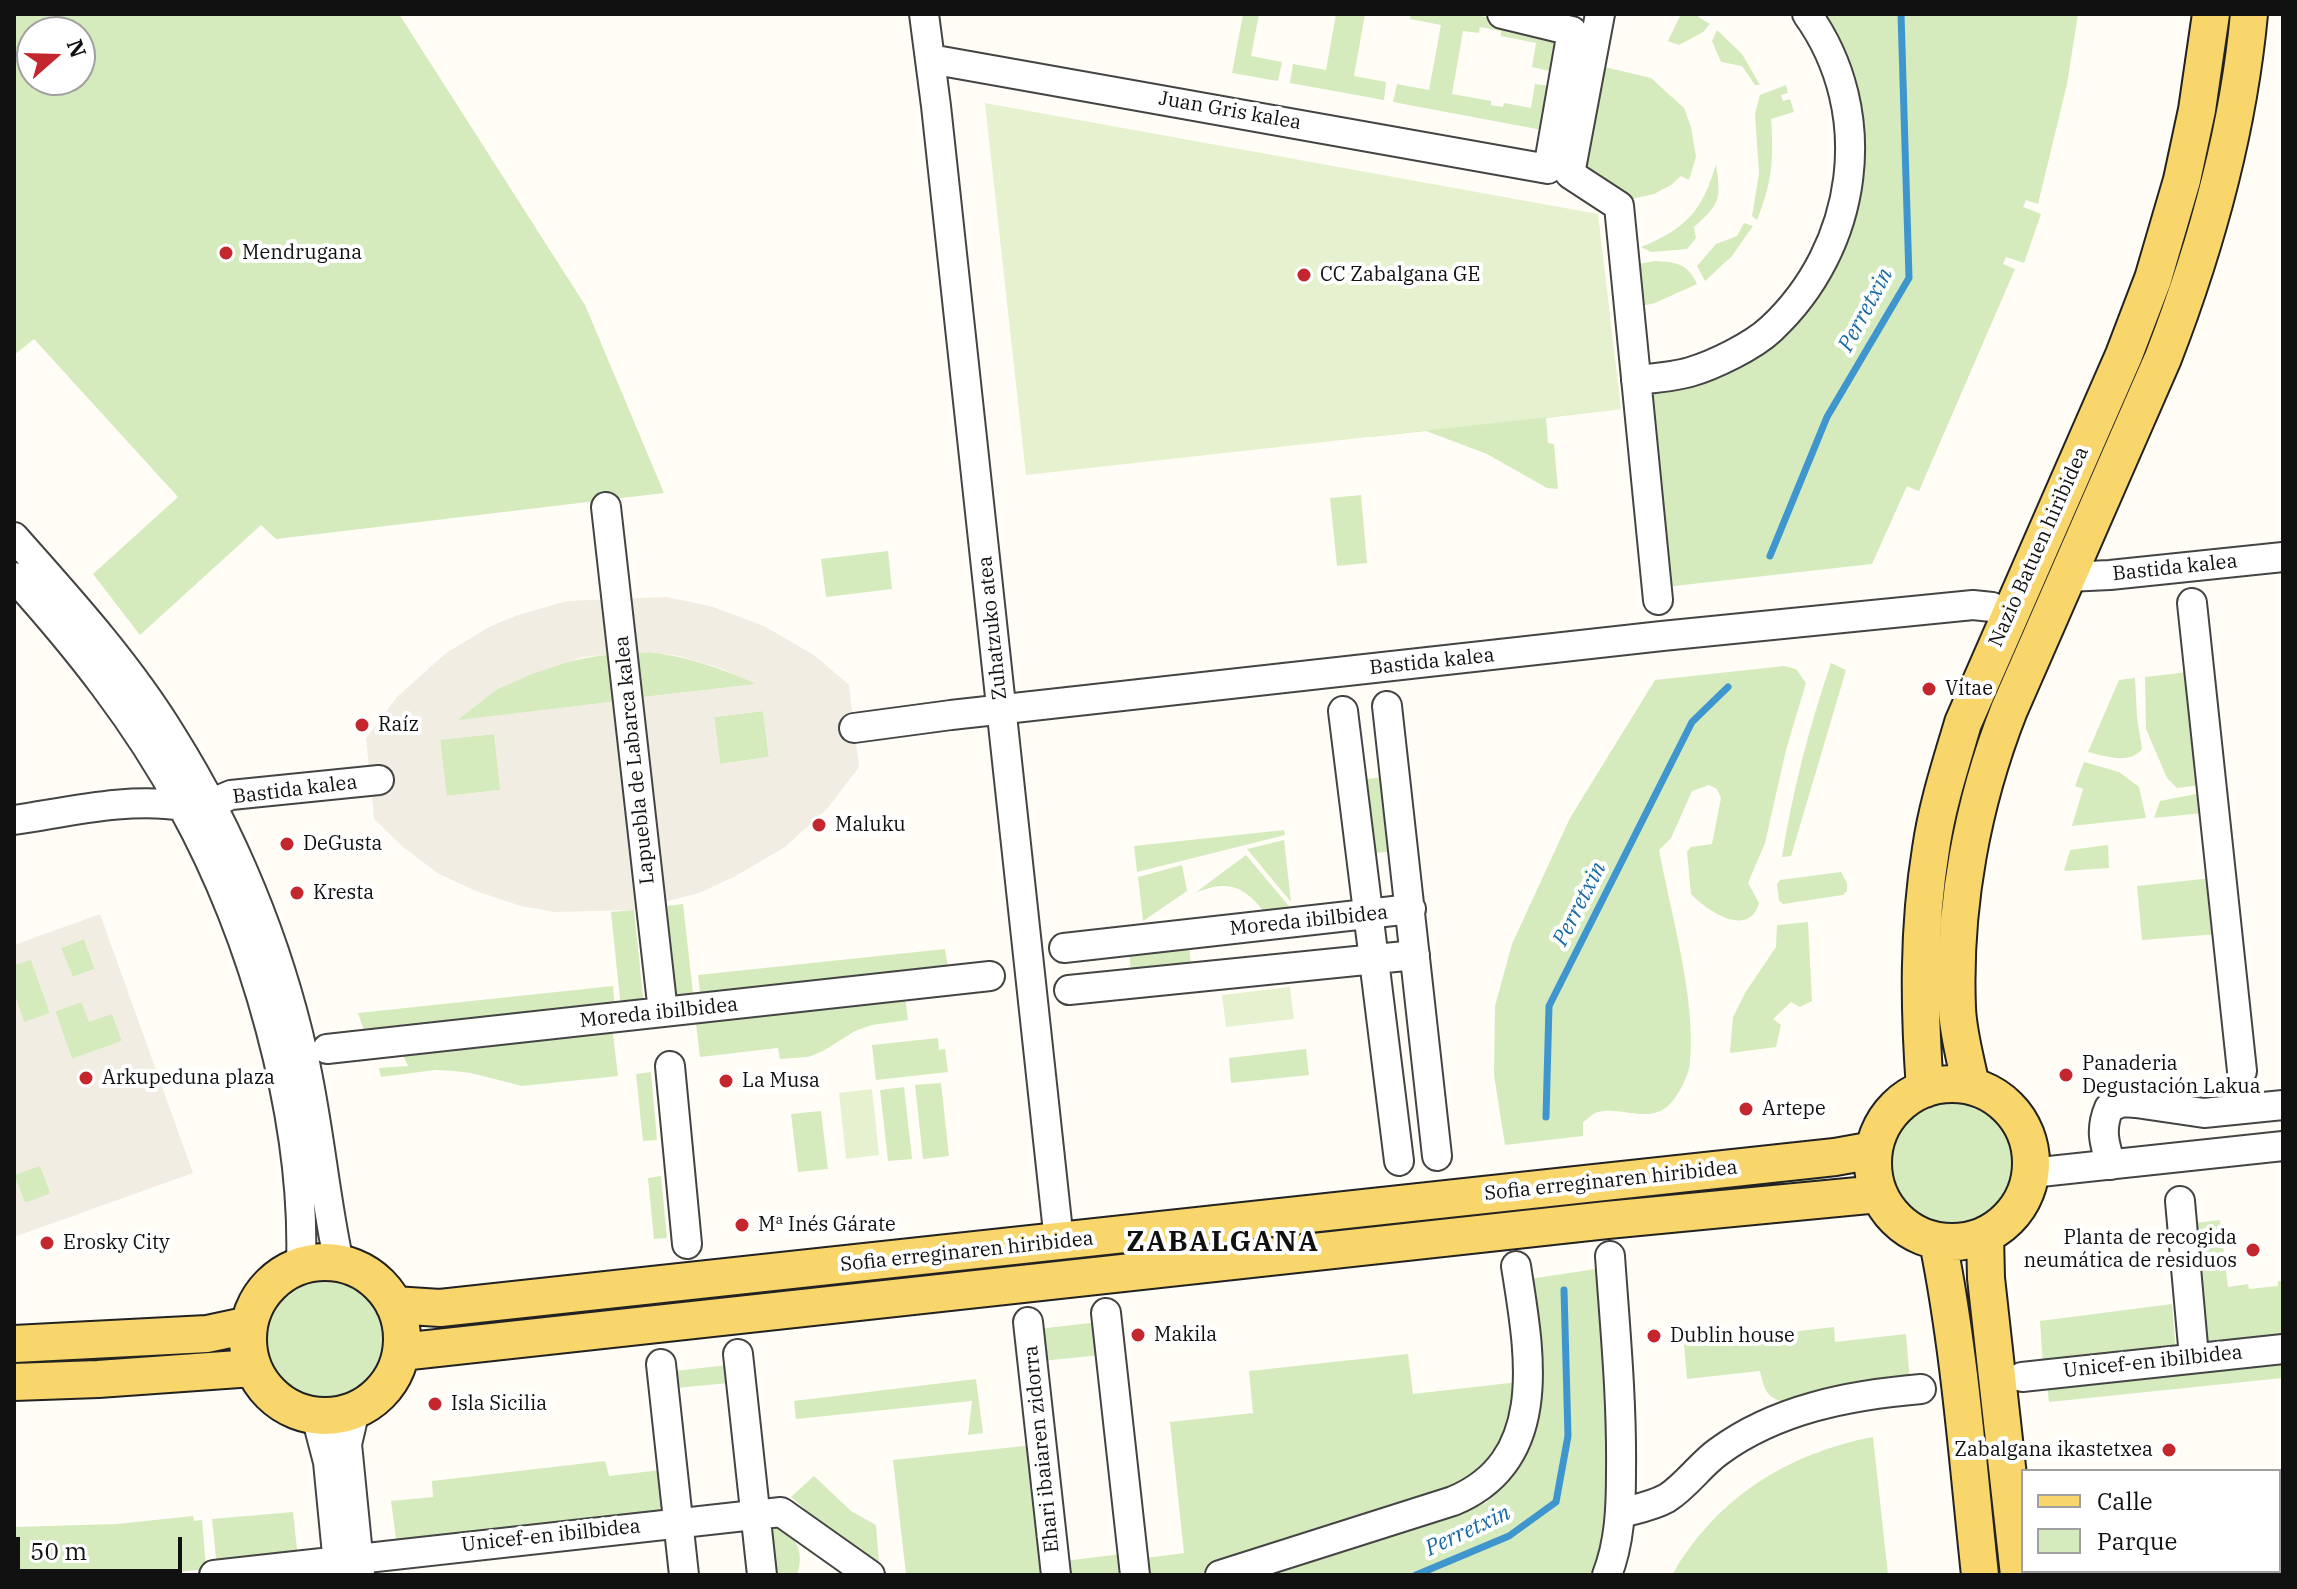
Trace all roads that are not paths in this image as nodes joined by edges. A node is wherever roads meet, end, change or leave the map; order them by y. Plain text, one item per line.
1 (924, 14) edge
2 (1502, 14) edge
3 (1600, 14) edge
4 (1807, 14) edge
5 (2211, 14) edge
6 (2249, 14) edge
7 (930, 59) junction
8 (1636, 380) junction
9 (606, 507) dead end
10 (14, 537) edge
11 (2283, 557) edge
12 (14, 577) edge
13 (2067, 577) junction
14 (1658, 600) dead end
15 (2192, 603) dead end
16 (2009, 614) junction
17 (1387, 706) dead end
18 (1001, 710) junction
19 (1343, 711) dead end
20 (854, 728) dead end
21 (379, 780) dead end
22 (212, 803) junction
23 (183, 806) junction
24 (14, 820) edge
25 (1411, 909) junction
26 (1368, 914) junction
27 (1064, 948) dead end
28 (1415, 955) junction
29 (1374, 959) junction
30 (990, 976) dead end
31 (1069, 990) dead end
32 (663, 1012) junction
33 (327, 1049) dead end
34 (670, 1066) dead end
35 (2242, 1071) dead end
36 (1971, 1086) junction
37 (1925, 1089) junction
38 (2283, 1105) edge
39 (2283, 1146) edge
40 (1874, 1150) junction
41 (1437, 1156) dead end
42 (1399, 1161) dead end
43 (2111, 1165) junction
44 (2031, 1173) junction
45 (1879, 1194) junction
46 (2180, 1201) dead end
47 (1985, 1236) junction
48 (1059, 1241) junction
49 (1938, 1242) junction
50 (687, 1244) dead end
51 (1610, 1256) dead end
52 (339, 1263) junction
53 (301, 1265) junction
54 (1516, 1266) dead end
55 (394, 1305) junction
56 (1106, 1313) dead end
57 (1028, 1322) dead end
58 (249, 1325) junction
59 (14, 1344) edge
60 (2283, 1349) edge
61 (401, 1352) junction
62 (738, 1354) dead end
63 (2194, 1357) junction
64 (661, 1364) dead end
65 (253, 1368) junction
66 (2022, 1377) dead end
67 (14, 1382) edge
68 (1921, 1389) dead end
69 (355, 1410) junction
70 (316, 1416) junction
71 (756, 1513) junction
72 (1621, 1513) junction
73 (679, 1522) junction
74 (349, 1567) edge
75 (214, 1575) edge
76 (684, 1575) edge
77 (762, 1575) edge
78 (870, 1575) edge
79 (1056, 1575) edge
80 (1135, 1575) edge
81 (1220, 1575) edge
82 (1607, 1575) edge
83 (1980, 1575) edge
84 (2019, 1575) edge

1 - 7 street, Zuhatzuko atea
2 - 7 street, Juan Gris kalea
3 - 8 street
4 - 8 street
5 - 16 main road, Nazio Batuen hiribidea
6 - 13 main road, Nazio Batuen hiribidea
7 - 18 street, Zuhatzuko atea
8 - 14 street
9 - 32 street, Lapuebla de Labarca kalea
10 - 22 street
11 - 13 street, Bastida kalea
12 - 23 street
13 - 36 main road, Nazio Batuen hiribidea
15 - 35 street
16 - 18 street, Bastida kalea
16 - 37 main road, Nazio Batuen hiribidea
17 - 25 street
18 - 20 street, Bastida kalea
18 - 48 street, Zuhatzuko atea
19 - 26 street
21 - 22 street, Bastida kalea
22 - 52 street
23 - 24 street
23 - 53 street
25 - 26 street, Moreda ibilbidea
25 - 28 street
26 - 27 street, Moreda ibilbidea
26 - 29 street
28 - 29 street
28 - 41 street
29 - 31 street
29 - 42 street
30 - 32 street, Moreda ibilbidea
32 - 33 street, Moreda ibilbidea
34 - 50 street
36 - 37 main road
36 - 44 main road
37 - 40 main road
38 - 43 street
39 - 43 street
40 - 45 main road
40 - 48 main road, Sofia erreginaren hiribidea
43 - 44 street
44 - 47 main road
45 - 49 main road
45 - 61 main road, Sofia erreginaren hiribidea
46 - 63 street
47 - 49 main road
47 - 84 main road
48 - 55 main road, Sofia erreginaren hiribidea
49 - 83 main road
51 - 72 street
52 - 53 main road
52 - 55 main road
53 - 58 main road
54 - 81 street
55 - 61 main road
56 - 80 street
57 - 79 street, Ehari ibaiaren zidorra
58 - 59 main road
58 - 65 main road
60 - 63 street, Unicef-en ibilbidea
61 - 69 main road
62 - 71 street
63 - 66 street, Unicef-en ibilbidea
64 - 73 street
65 - 67 main road
65 - 70 main road
68 - 72 street
69 - 70 main road
69 - 74 street
70 - 74 street
71 - 73 street, Unicef-en ibilbidea
71 - 77 street
71 - 78 street, Unicef-en ibilbidea
72 - 82 street
73 - 74 street, Unicef-en ibilbidea
73 - 76 street
74 - 75 street, Unicef-en ibilbidea

